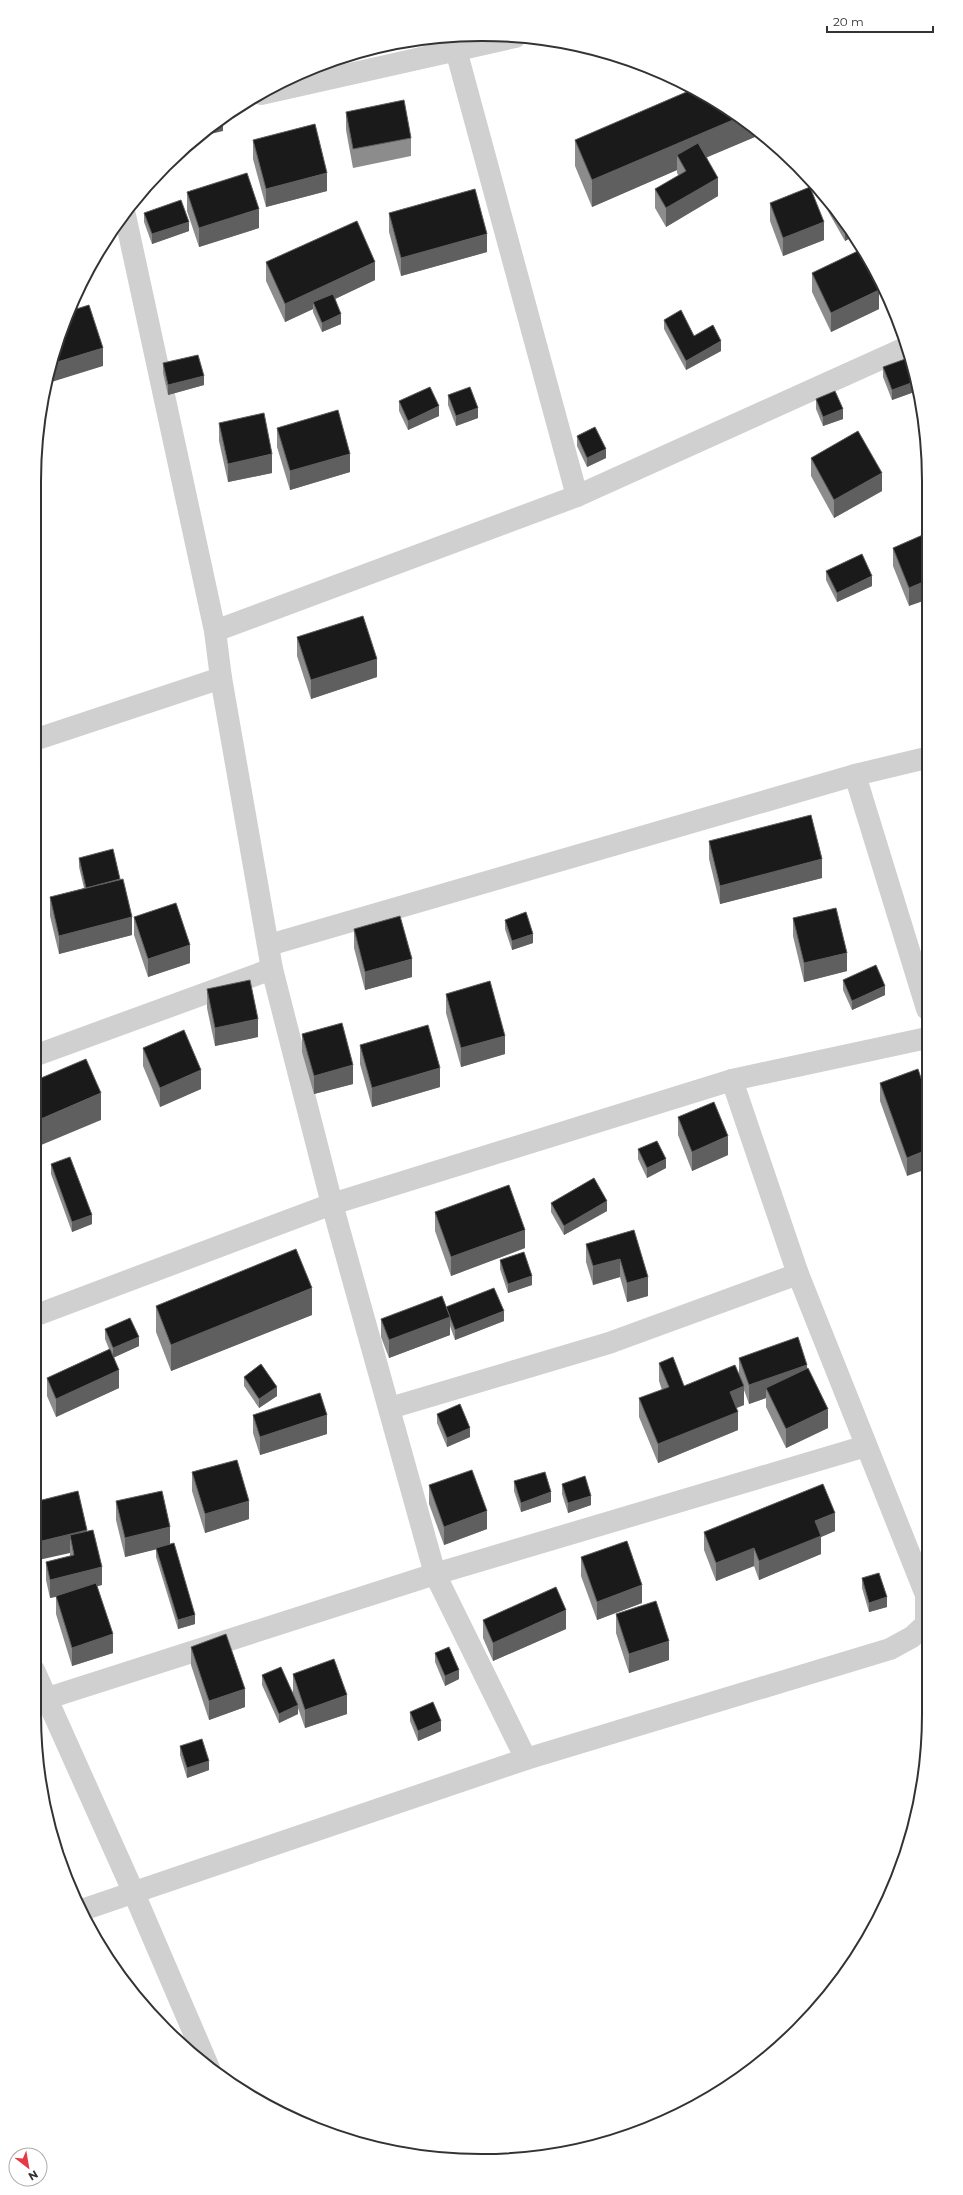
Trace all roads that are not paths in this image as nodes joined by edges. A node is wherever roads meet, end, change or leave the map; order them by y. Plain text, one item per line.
1 (495, 41) edge
2 (456, 50) junction
3 (280, 90) edge
4 (126, 221) edge
5 (902, 349) edge
6 (577, 496) junction
7 (215, 631) junction
8 (221, 678) junction
9 (41, 738) edge
10 (922, 759) edge
11 (855, 775) junction
12 (269, 945) junction
13 (272, 969) junction
14 (922, 993) edge
15 (922, 1039) edge
16 (41, 1053) edge
17 (732, 1080) junction
18 (332, 1204) junction
19 (798, 1274) junction
20 (41, 1313) edge
21 (390, 1408) junction
22 (866, 1446) junction
23 (435, 1574) junction
24 (922, 1585) edge
25 (922, 1628) edge
26 (41, 1684) edge
27 (48, 1698) junction
28 (526, 1759) junction
29 (134, 1891) junction
30 (86, 1908) edge
31 (204, 2055) edge

1 - 2 street
2 - 3 street
2 - 6 street
4 - 7 street
5 - 6 street
6 - 7 street
7 - 8 street
8 - 9 street
8 - 12 street
10 - 11 street
11 - 12 street
11 - 14 street
12 - 13 street
13 - 16 street
13 - 18 street
15 - 17 street
17 - 18 street
17 - 19 street
18 - 20 street
18 - 21 street
19 - 21 street
19 - 22 street
21 - 23 street
22 - 23 street
22 - 24 street
23 - 27 street
23 - 28 street
25 - 28 street
26 - 27 street
27 - 29 street
28 - 29 street
29 - 30 street
29 - 31 street

